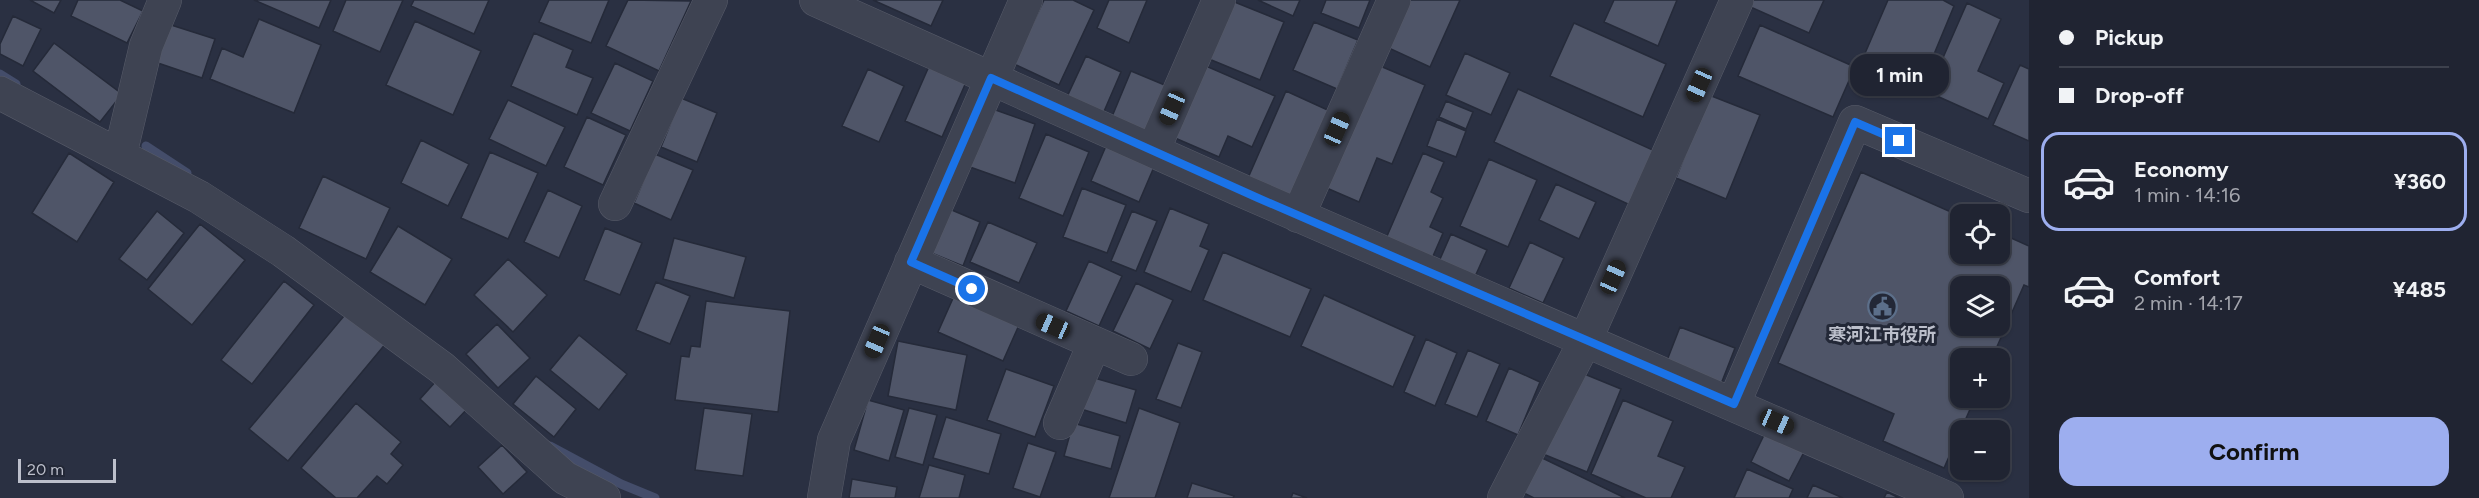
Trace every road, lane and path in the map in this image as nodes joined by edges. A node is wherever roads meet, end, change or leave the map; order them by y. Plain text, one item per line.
1 (165, 0) edge
2 (711, 0) edge
3 (816, 0) edge
4 (1026, 0) edge
5 (1219, 0) edge
6 (1394, 0) edge
7 (1737, 0) edge
8 (991, 78) junction
9 (0, 93) edge
10 (1153, 151) junction
11 (120, 155) junction
12 (2029, 196) edge
13 (615, 204) dead end
14 (1298, 216) junction
15 (911, 262) junction
16 (1585, 341) junction
17 (1094, 344) junction
18 (1131, 359) dead end
19 (1734, 404) junction
20 (1059, 423) dead end
21 (604, 498) edge
22 (824, 498) edge
23 (1504, 498) edge
24 (1947, 498) edge

1 - 11 lane
2 - 13 lane
3 - 8 lane
4 - 8 lane
5 - 10 lane
6 - 14 lane
7 - 16 lane
8 - 10 lane
8 - 15 lane
9 - 11 lane
10 - 14 lane
11 - 21 lane
12 - 19 lane
14 - 16 lane
15 - 17 lane
15 - 22 lane
16 - 19 lane
16 - 23 lane
17 - 18 lane
17 - 20 lane
19 - 24 lane

